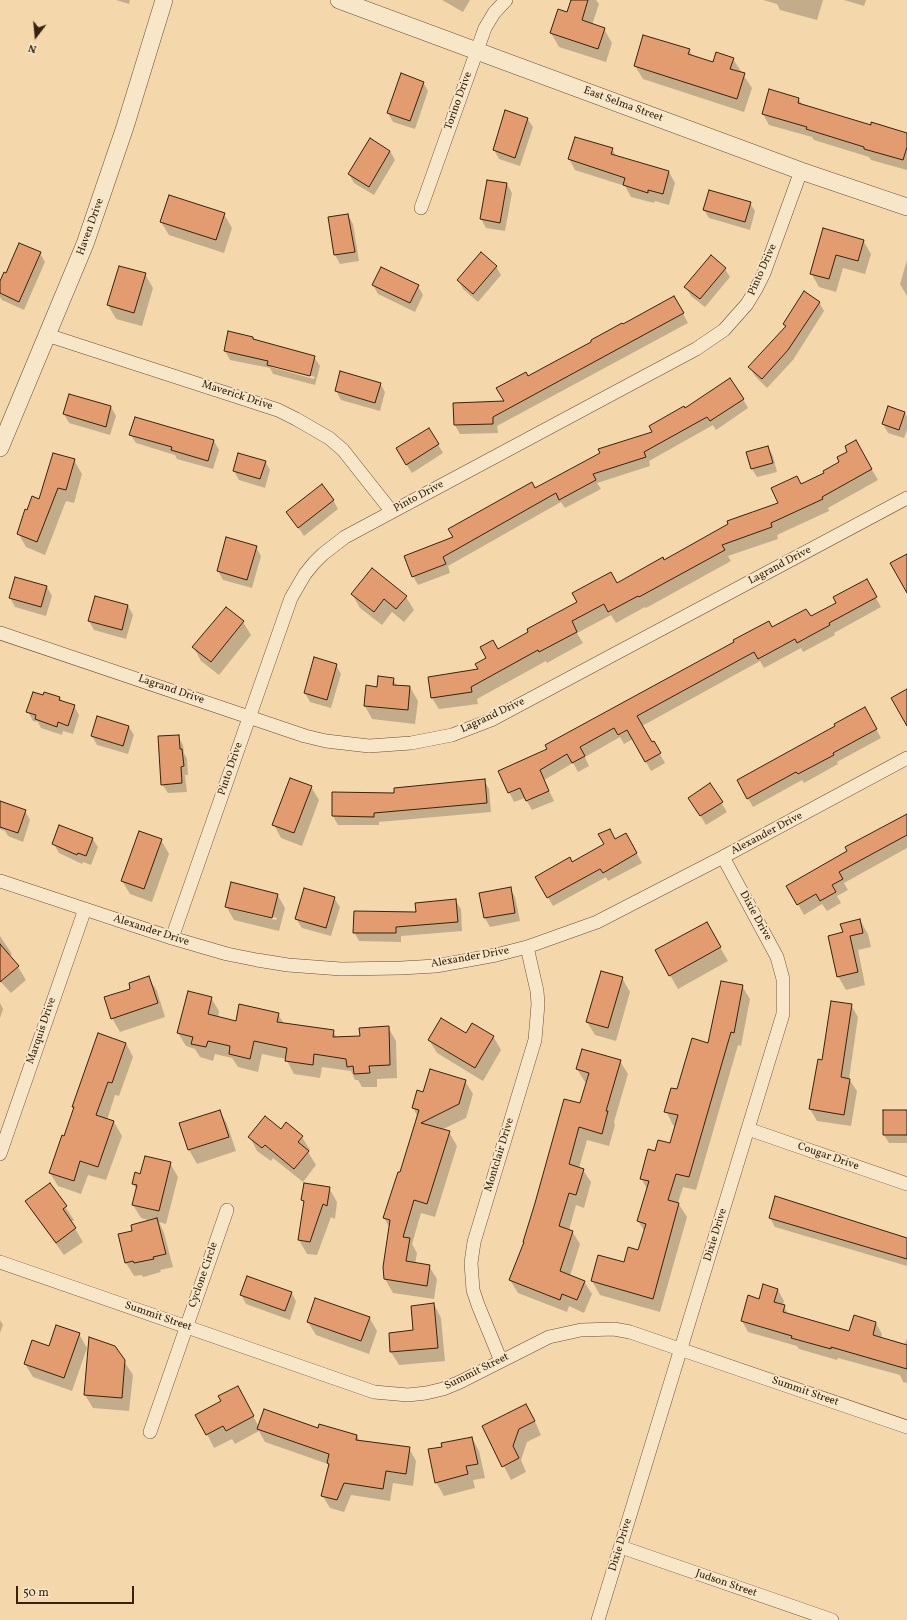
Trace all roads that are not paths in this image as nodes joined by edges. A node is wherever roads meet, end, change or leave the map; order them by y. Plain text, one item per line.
1 (164, 0) edge
2 (339, 0) edge
3 (506, 0) edge
4 (477, 51) junction
5 (801, 171) junction
6 (907, 207) edge
7 (421, 208) dead end
8 (47, 335) junction
9 (0, 448) edge
10 (907, 498) edge
11 (392, 512) junction
12 (0, 633) edge
13 (250, 717) junction
14 (907, 758) edge
15 (723, 857) junction
16 (0, 881) edge
17 (85, 909) junction
18 (172, 938) junction
19 (527, 947) junction
20 (748, 1129) junction
21 (0, 1154) edge
22 (907, 1184) edge
23 (227, 1210) dead end
24 (0, 1262) edge
25 (186, 1327) junction
26 (681, 1350) junction
27 (501, 1361) junction
28 (907, 1427) edge
29 (150, 1432) dead end
30 (621, 1547) junction
31 (598, 1620) edge
32 (832, 1620) edge

1 - 8 street, Haven Drive
2 - 4 street, East Selma Street
3 - 4 street, Torino Drive
4 - 5 street, East Selma Street
4 - 7 street, Torino Drive
5 - 6 street, East Selma Street
5 - 11 street, Pinto Drive
8 - 9 street, Haven Drive
8 - 11 street, Maverick Drive
10 - 13 street, Lagrand Drive
11 - 13 street, Pinto Drive
12 - 13 street, Lagrand Drive
13 - 18 street, Pinto Drive
14 - 15 street, Alexander Drive
15 - 19 street, Alexander Drive
15 - 20 street, Dixie Drive
16 - 17 street, Alexander Drive
17 - 18 street, Alexander Drive
17 - 21 street, Marquis Drive
18 - 19 street, Alexander Drive
19 - 27 street, Montclair Drive
20 - 22 street, Cougar Drive
20 - 26 street, Dixie Drive
23 - 25 street, Cyclone Circle
24 - 25 street, Summit Street
25 - 27 street, Summit Street
25 - 29 street, Cyclone Circle
26 - 27 street, Summit Street
26 - 28 street, Summit Street
26 - 30 street, Dixie Drive
30 - 31 street, Dixie Drive
30 - 32 street, Judson Street

